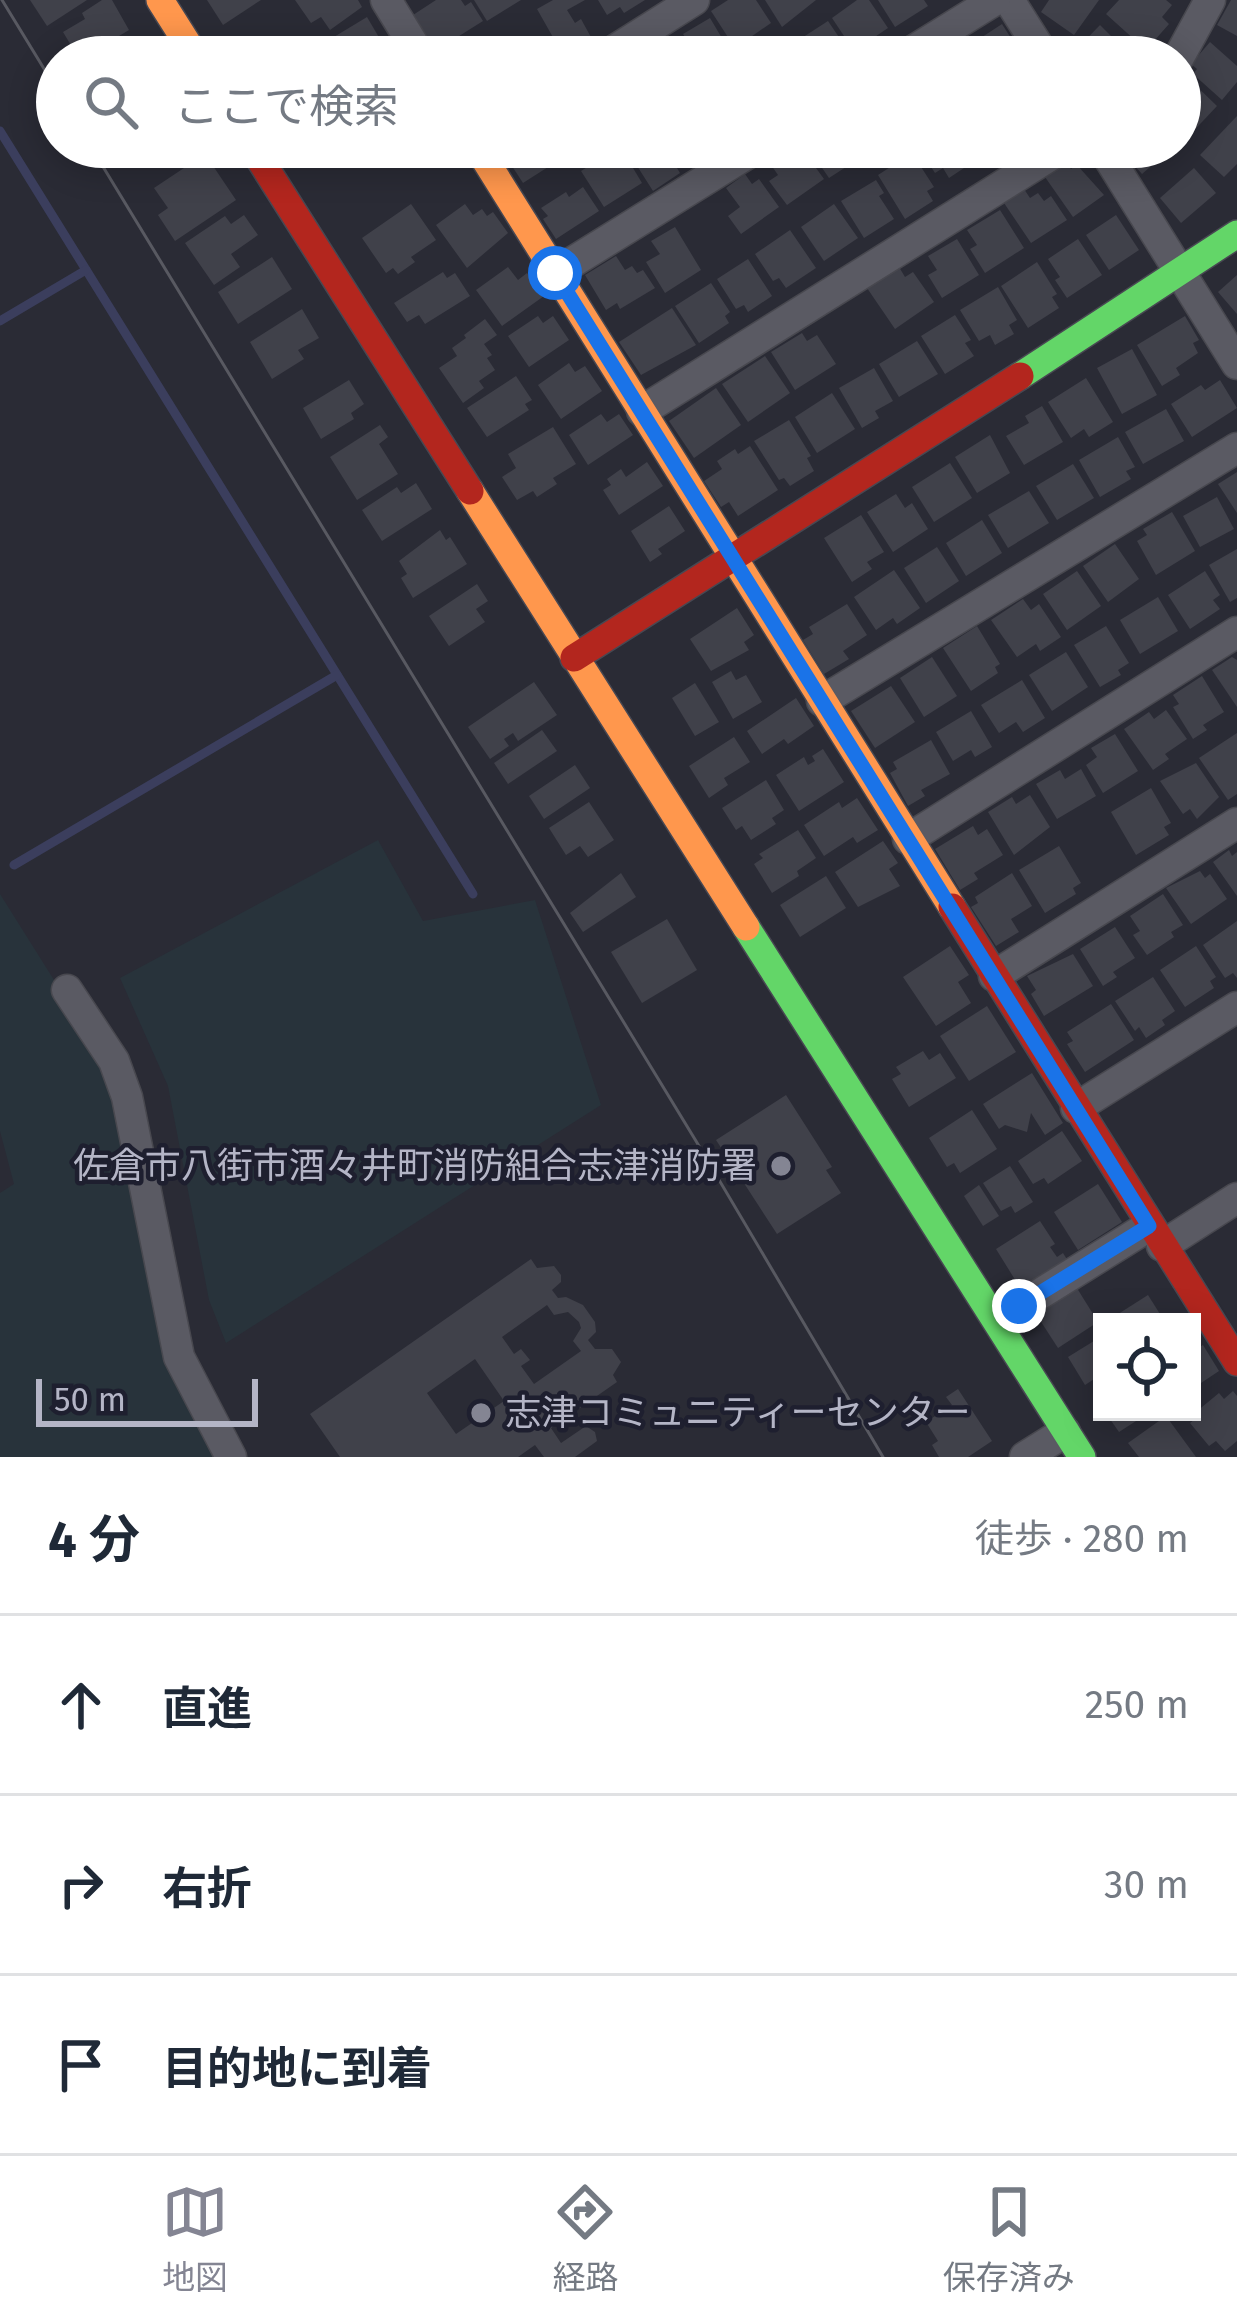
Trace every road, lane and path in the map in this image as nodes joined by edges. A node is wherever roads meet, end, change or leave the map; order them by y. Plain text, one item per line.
1 (160, 0) edge
2 (694, 0) edge
3 (995, 0) edge
4 (1009, 0) edge
5 (1210, 0) edge
6 (389, 1) edge
7 (183, 36) edge
8 (409, 36) edge
9 (637, 36) edge
10 (937, 36) edge
11 (1032, 36) edge
12 (1190, 36) edge
13 (265, 168) edge
14 (490, 168) edge
15 (724, 168) edge
16 (1030, 168) edge
17 (1115, 168) edge
18 (1237, 234) edge
19 (555, 273) junction
20 (1181, 274) junction
21 (1237, 364) edge
22 (642, 411) junction
23 (1237, 448) edge
24 (733, 557) junction
25 (1237, 632) edge
26 (574, 658) junction
27 (822, 701) junction
28 (1237, 823) edge
29 (908, 839) junction
30 (994, 976) junction
31 (67, 990) dead end
32 (1237, 1007) edge
33 (1076, 1108) junction
34 (1237, 1198) edge
35 (1156, 1236) junction
36 (1019, 1306) dead end
37 (1237, 1362) edge
38 (1073, 1444) edge
39 (231, 1457) edge
40 (1025, 1457) edge

1 - 7 street
2 - 9 street
3 - 10 street
4 - 11 street
5 - 12 street
6 - 8 street
13 - 26 street
14 - 19 street
15 - 19 street
16 - 22 street
17 - 20 street
18 - 20 street
19 - 22 street
20 - 21 street
20 - 24 street
22 - 24 street
23 - 27 street
24 - 26 street
24 - 27 street
25 - 29 street
26 - 38 street
27 - 29 street
28 - 30 street
29 - 30 street
30 - 33 street
31 - 39 street
32 - 33 street
33 - 35 street
34 - 35 street
35 - 36 street
35 - 37 street
38 - 40 street

